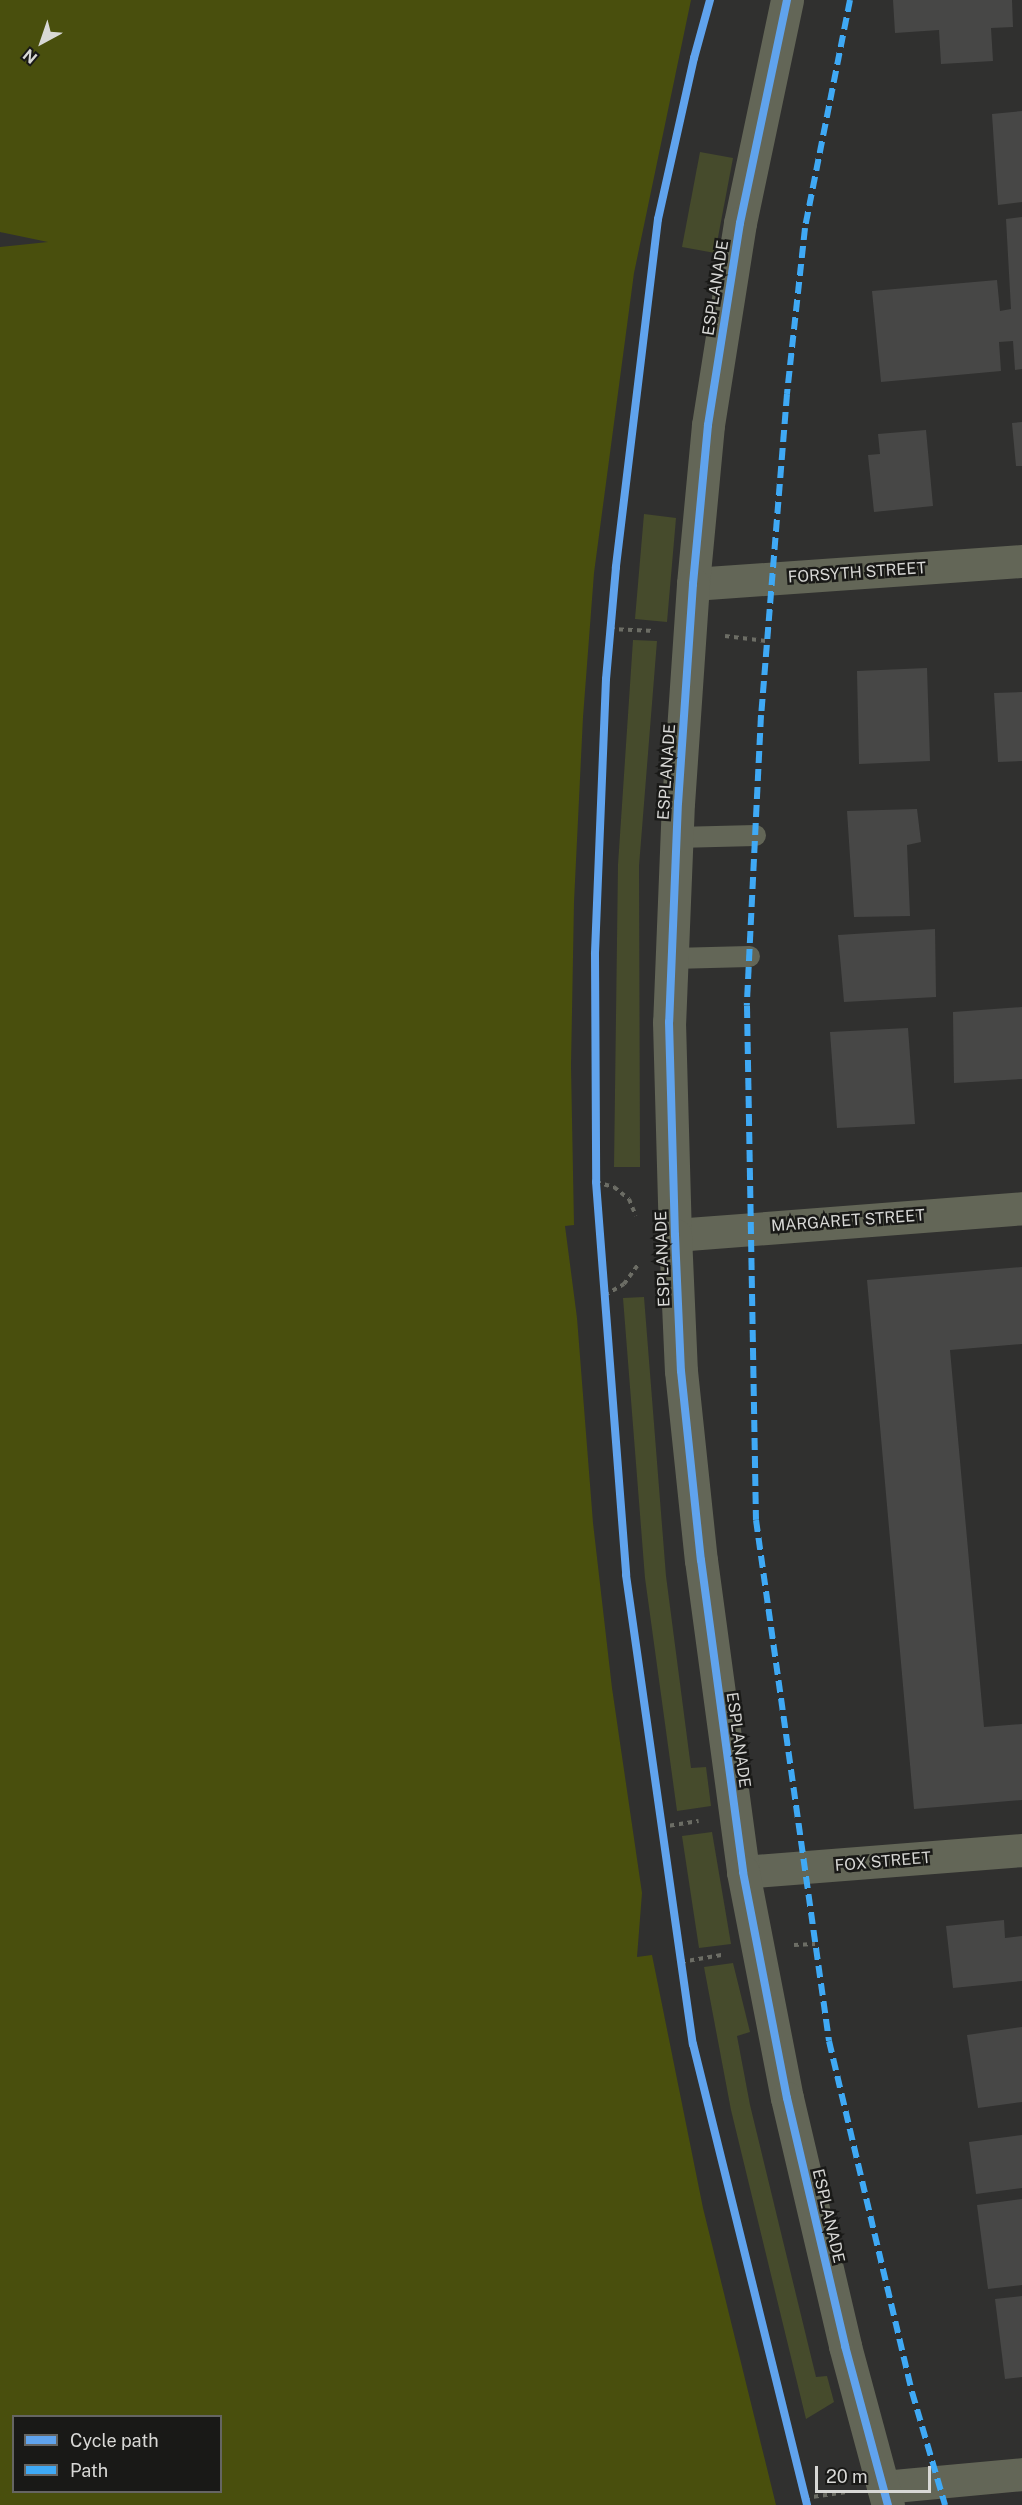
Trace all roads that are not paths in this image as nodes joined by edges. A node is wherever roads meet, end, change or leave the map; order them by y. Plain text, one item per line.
1 (787, 0) edge
2 (1022, 561) edge
3 (693, 584) junction
4 (755, 835) dead end
5 (676, 837) junction
6 (749, 956) dead end
7 (672, 958) junction
8 (1022, 1208) edge
9 (675, 1235) junction
10 (1022, 1850) edge
11 (743, 1872) junction
12 (1022, 2474) edge
13 (885, 2496) edge

1 - 3 street, ESPLANADE
2 - 3 street, FORSYTH STREET
3 - 5 street, ESPLANADE
4 - 5 lane
5 - 7 street, ESPLANADE
6 - 7 lane
7 - 9 street, ESPLANADE
8 - 9 street, MARGARET STREET
9 - 11 street, ESPLANADE
10 - 11 street, FOX STREET
11 - 13 street, ESPLANADE
12 - 13 street

